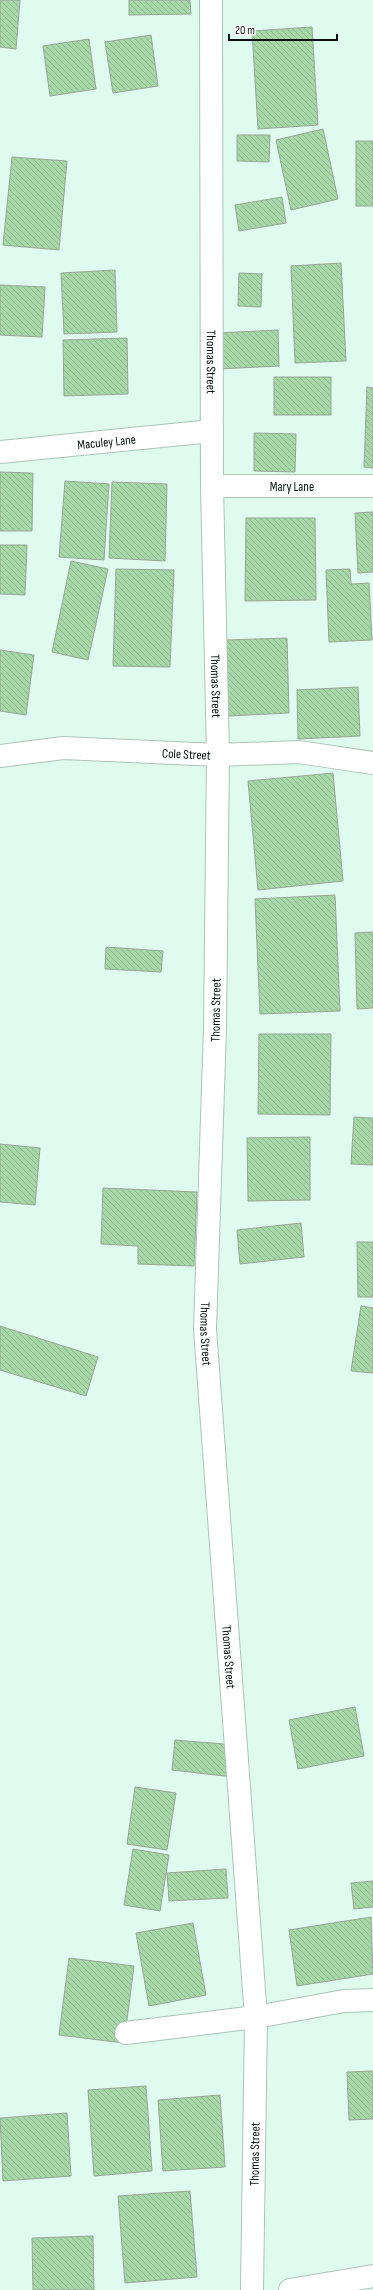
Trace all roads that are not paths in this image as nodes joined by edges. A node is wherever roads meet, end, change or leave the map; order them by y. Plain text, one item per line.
1 (210, 0) edge
2 (212, 431) junction
3 (0, 452) edge
4 (212, 486) junction
5 (373, 486) edge
6 (218, 755) junction
7 (0, 756) edge
8 (373, 763) edge
9 (373, 2000) edge
10 (256, 2017) junction
11 (126, 2033) dead end
12 (373, 2276) edge
13 (252, 2290) edge
14 (290, 2290) edge

1 - 2 street, Thomas Street
2 - 3 street, Maculey Lane
2 - 4 street, Thomas Street
4 - 5 street, Mary Lane
4 - 6 street, Thomas Street
6 - 7 street, Cole Street
6 - 8 street, Cole Street
6 - 10 street, Thomas Street
9 - 10 street
10 - 11 street
10 - 13 street, Thomas Street
12 - 14 street

